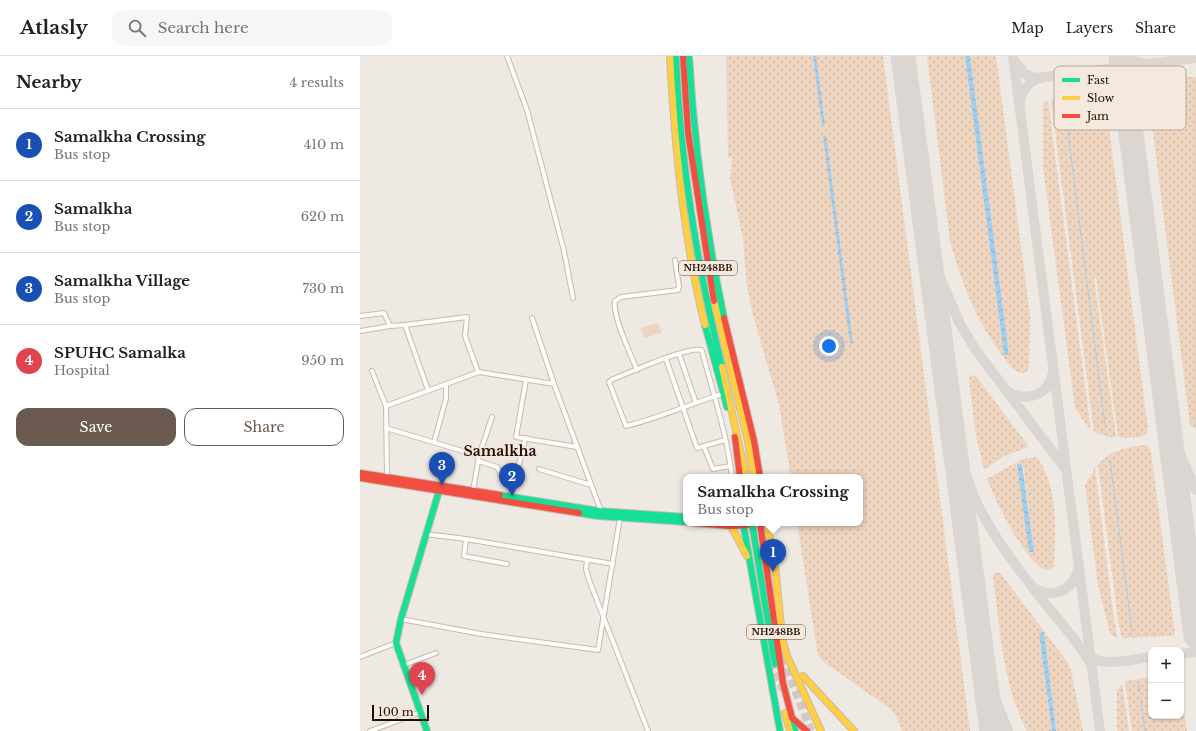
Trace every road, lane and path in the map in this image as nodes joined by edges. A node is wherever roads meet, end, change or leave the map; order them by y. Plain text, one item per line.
1 (507, 56) edge
2 (670, 56) edge
3 (676, 56) edge
4 (683, 56) edge
5 (689, 56) edge
6 (675, 260) dead end
7 (573, 298) dead end
8 (360, 316) edge
9 (532, 318) dead end
10 (405, 325) junction
11 (390, 326) junction
12 (360, 331) edge
13 (679, 354) junction
14 (666, 359) junction
15 (638, 370) junction
16 (372, 371) dead end
17 (478, 372) junction
18 (526, 380) junction
19 (446, 384) junction
20 (554, 384) junction
21 (428, 390) junction
22 (736, 390) junction
23 (726, 392) junction
24 (714, 396) junction
25 (696, 403) junction
26 (386, 406) junction
27 (683, 408) junction
28 (492, 417) dead end
29 (386, 428) junction
30 (525, 438) junction
31 (726, 440) junction
32 (434, 442) junction
33 (577, 447) junction
34 (704, 447) junction
35 (479, 458) junction
36 (730, 466) junction
37 (539, 469) dead end
38 (360, 473) edge
39 (731, 474) edge
40 (740, 474) edge
41 (746, 474) edge
42 (753, 474) edge
43 (760, 474) edge
44 (387, 477) junction
45 (360, 478) edge
46 (514, 479) junction
47 (591, 485) junction
48 (439, 491) junction
49 (473, 491) junction
50 (510, 497) junction
51 (599, 513) junction
52 (683, 517) edge
53 (620, 518) junction
54 (683, 522) edge
55 (731, 526) edge
56 (743, 526) edge
57 (752, 526) edge
58 (762, 526) edge
59 (763, 526) edge
60 (425, 534) junction
61 (466, 539) junction
62 (586, 560) junction
63 (507, 564) dead end
64 (613, 564) junction
65 (752, 569) junction
66 (604, 617) junction
67 (401, 619) junction
68 (396, 643) junction
69 (436, 654) dead end
70 (360, 657) edge
71 (404, 665) junction
72 (803, 676) dead end
73 (420, 712) junction
74 (792, 718) junction
75 (370, 731) edge
76 (427, 731) edge
77 (648, 731) edge
78 (780, 731) edge
79 (790, 731) edge
80 (795, 731) edge
81 (807, 731) edge
82 (821, 731) edge
83 (854, 731) edge

1 - 7 street
2 - 23 main road
3 - 23 main road, NH248BB
4 - 22 main road, NH248BB
5 - 43 main road
6 - 15 street
8 - 11 street
9 - 20 street
10 - 11 street
10 - 17 street
10 - 21 street
11 - 12 street
13 - 14 street
13 - 24 street
13 - 25 street
14 - 15 street
14 - 27 street
15 - 27 street
16 - 26 street
17 - 18 street
17 - 19 street
18 - 20 street
18 - 30 street
19 - 21 street
19 - 32 street
20 - 33 street
21 - 26 street
22 - 23 street
22 - 42 main road, NH248BB
23 - 24 street
23 - 40 main road
23 - 41 main road, NH248BB
24 - 25 street
24 - 31 street
25 - 27 street
26 - 29 street
27 - 34 street
28 - 35 street
29 - 32 street
29 - 44 street
30 - 33 street
30 - 46 street
31 - 34 street
31 - 36 street
32 - 35 street
33 - 47 street
34 - 36 street
35 - 46 street
35 - 49 street
36 - 39 street
37 - 47 street
38 - 44 main road
44 - 49 main road
45 - 48 main road
46 - 50 street
47 - 51 street
48 - 51 main road
48 - 60 main road
49 - 50 main road
50 - 51 main road
51 - 52 main road
51 - 53 main road
53 - 54 main road
53 - 64 street
55 - 65 main road
56 - 65 main road
57 - 79 main road, NH248BB
58 - 74 main road, NH248BB
59 - 82 main road
60 - 61 street
60 - 67 main road
61 - 62 street
61 - 63 street
62 - 64 street
62 - 66 street
64 - 66 street
65 - 78 main road
66 - 67 street
66 - 77 street
67 - 68 main road
68 - 70 street
68 - 71 main road
69 - 71 street
71 - 73 main road
72 - 83 main road
73 - 75 street
73 - 76 main road
74 - 80 main road
74 - 81 main road

